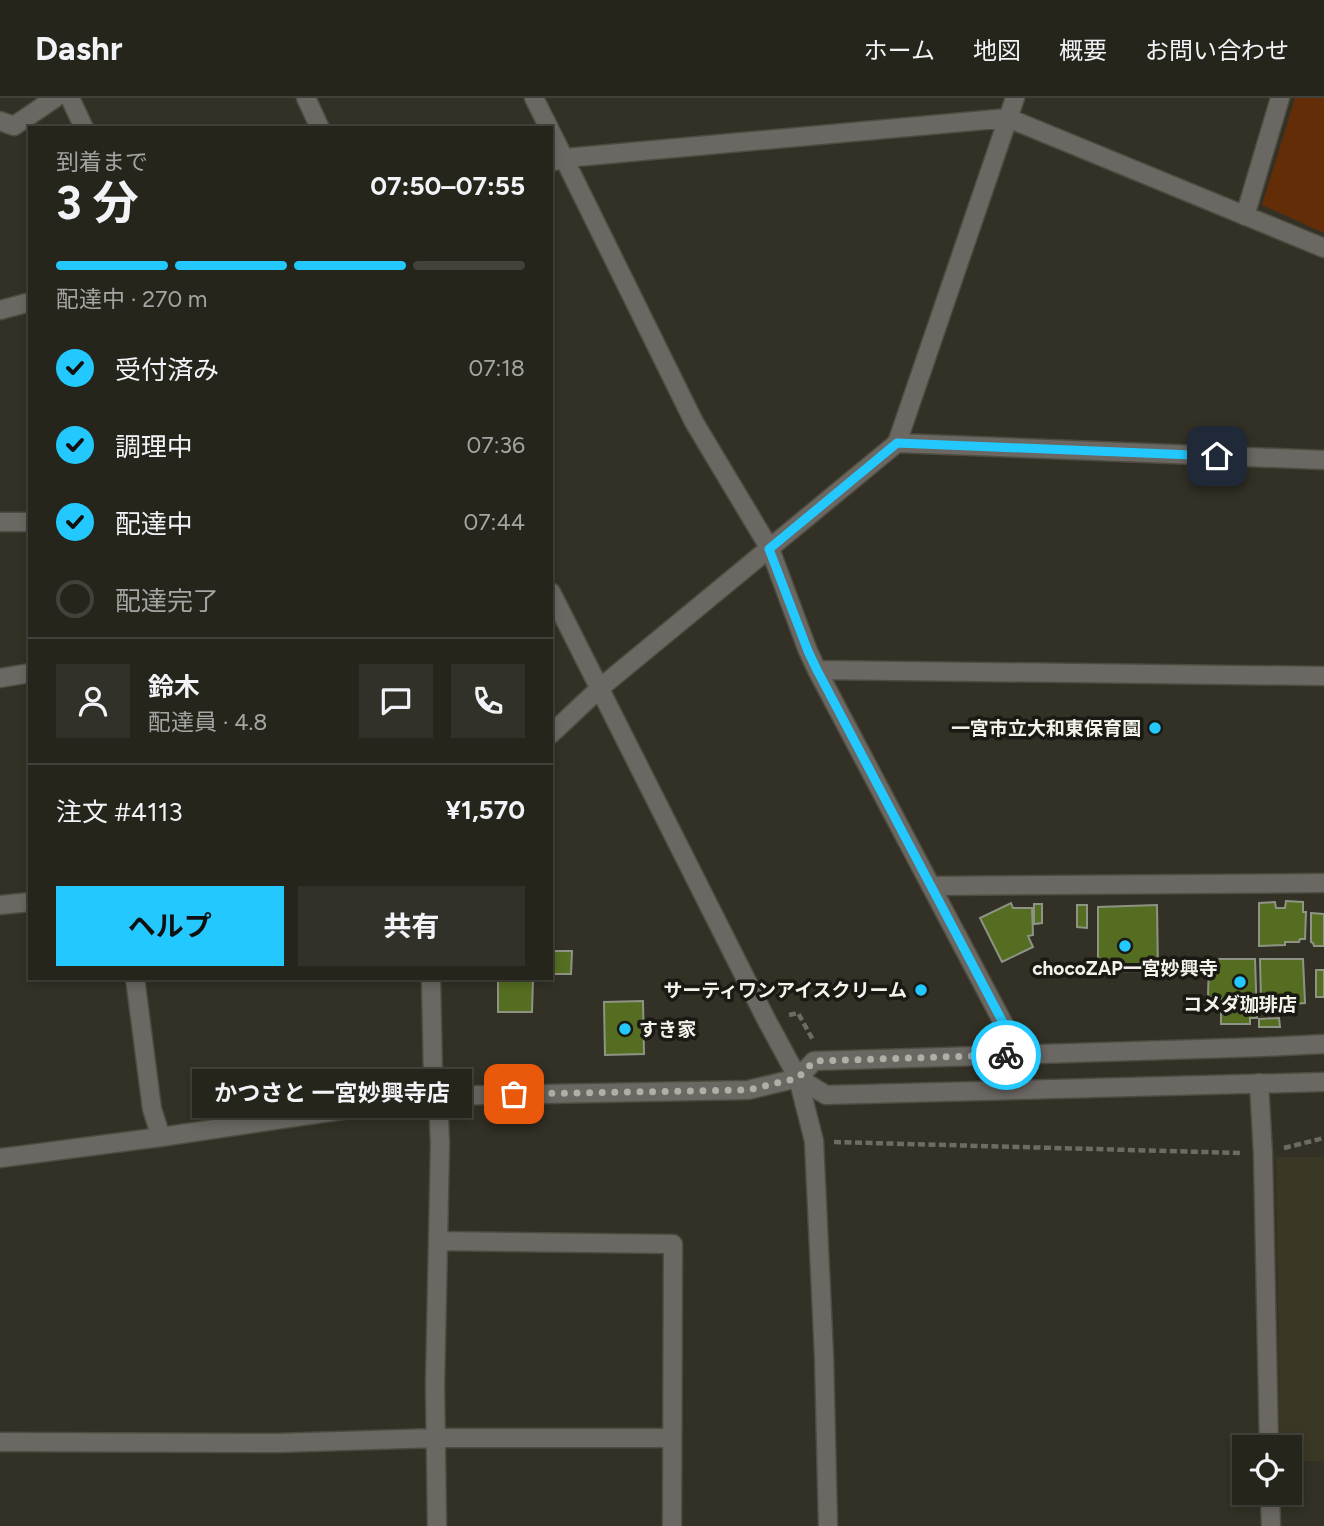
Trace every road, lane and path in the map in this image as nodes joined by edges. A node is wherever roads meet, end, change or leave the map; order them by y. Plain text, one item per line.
1 (55, 98) edge
2 (70, 98) edge
3 (306, 98) edge
4 (534, 98) edge
5 (1015, 98) edge
6 (1280, 98) edge
7 (1008, 118) junction
8 (0, 121) edge
9 (84, 126) edge
10 (319, 126) edge
11 (548, 126) edge
12 (553, 141) edge
13 (558, 160) edge
14 (1245, 216) junction
15 (1324, 248) edge
16 (28, 303) edge
17 (0, 310) edge
18 (897, 443) junction
19 (1324, 460) edge
20 (0, 522) edge
21 (28, 525) edge
22 (769, 549) junction
23 (553, 596) edge
24 (817, 670) junction
25 (28, 673) edge
26 (1324, 676) edge
27 (0, 678) edge
28 (600, 688) junction
29 (553, 732) edge
30 (1324, 883) edge
31 (931, 886) junction
32 (28, 902) edge
33 (0, 905) edge
34 (135, 980) edge
35 (432, 980) edge
36 (1324, 1044) edge
37 (1016, 1054) junction
38 (798, 1078) junction
39 (1324, 1082) edge
40 (1259, 1083) junction
41 (438, 1096) junction
42 (161, 1137) junction
43 (1324, 1138) edge
44 (814, 1141) junction
45 (1263, 1154) junction
46 (0, 1158) edge
47 (438, 1241) junction
48 (1269, 1435) edge
49 (436, 1438) junction
50 (672, 1438) junction
51 (0, 1443) edge
52 (1270, 1505) edge
53 (437, 1526) edge
54 (672, 1526) edge
55 (828, 1526) edge
56 (1271, 1526) edge

1 - 8 street
2 - 9 street
3 - 10 street
4 - 11 street
5 - 7 street
6 - 14 street
7 - 13 street
7 - 14 street
7 - 18 street
12 - 13 street
13 - 22 street
14 - 15 street
16 - 17 street
18 - 19 street
18 - 22 street
20 - 21 street
22 - 24 street
22 - 28 street
23 - 28 street
24 - 26 street
24 - 31 street
25 - 27 street
28 - 29 street
28 - 38 street
30 - 31 street
31 - 37 street
32 - 33 street
34 - 42 street
35 - 41 street
36 - 37 street
37 - 38 street
38 - 40 street
38 - 41 street
38 - 44 street
39 - 40 street
40 - 45 street
41 - 42 street
41 - 47 street
42 - 46 street
43 - 45 path
44 - 45 path
44 - 55 street
45 - 48 street
47 - 49 street
47 - 50 street
49 - 50 street
49 - 51 street
49 - 53 street
50 - 54 street
52 - 56 street

